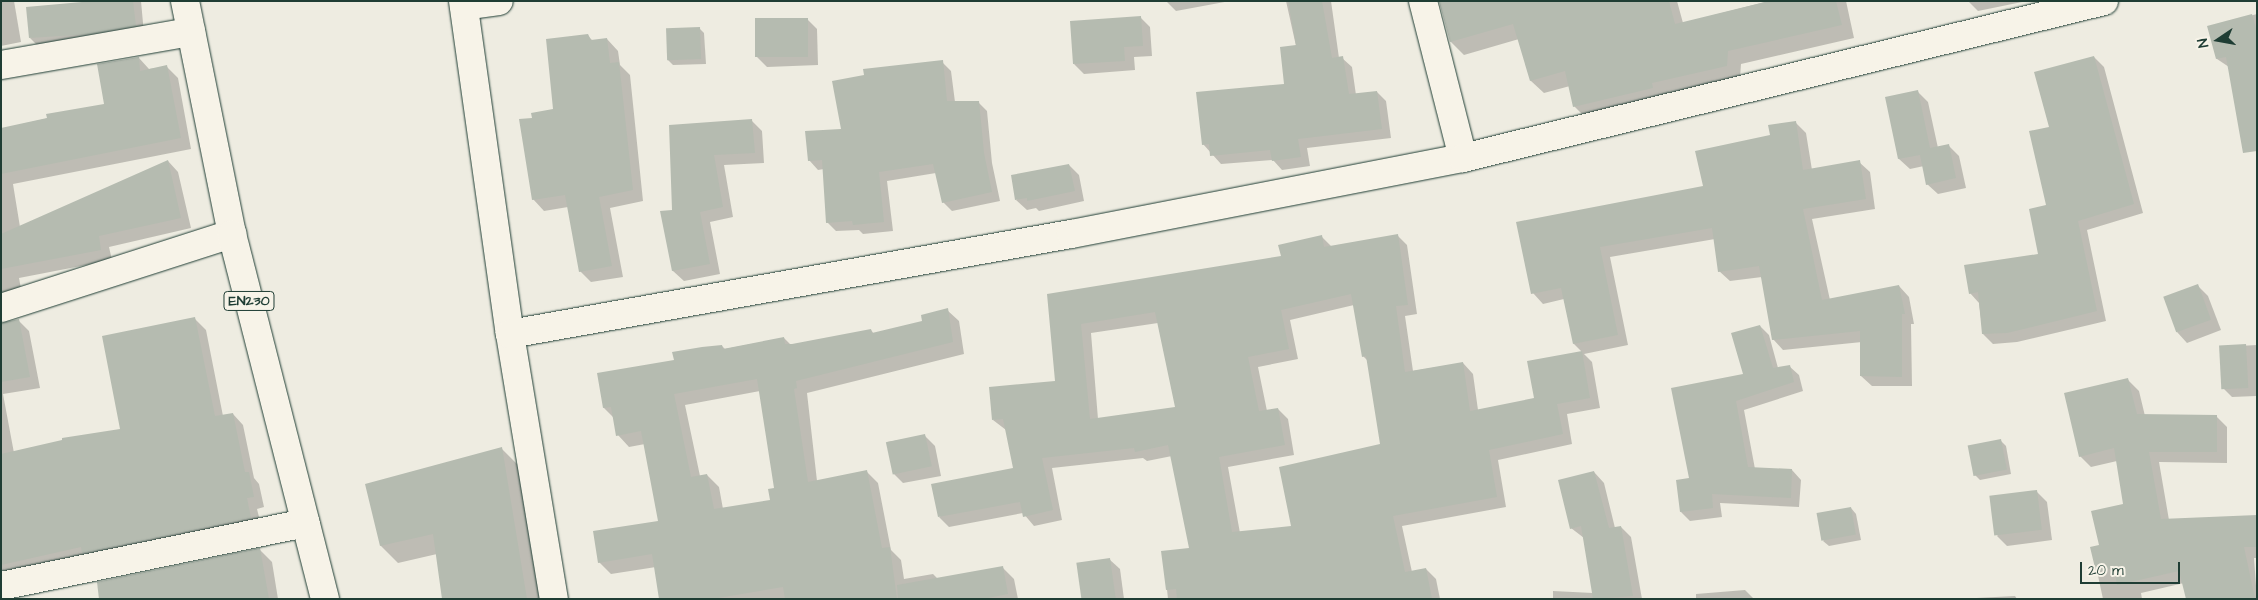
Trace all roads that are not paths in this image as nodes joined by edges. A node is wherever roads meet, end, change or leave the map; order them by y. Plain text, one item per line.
1 (185, 1) edge
2 (499, 1) edge
3 (1423, 1) edge
4 (2104, 1) edge
5 (463, 3) edge
6 (191, 32) junction
7 (1, 65) edge
8 (1463, 158) junction
9 (232, 234) junction
10 (1, 308) edge
11 (510, 334) junction
12 (306, 522) junction
13 (1, 586) edge
14 (326, 599) edge
15 (554, 599) edge

1 - 6 street, EN230
2 - 5 street
3 - 8 street
4 - 8 street
5 - 11 street
6 - 7 street
6 - 9 street, EN230
8 - 11 street
9 - 10 street
9 - 12 street, EN230
11 - 15 street
12 - 13 street
12 - 14 street, EN230

